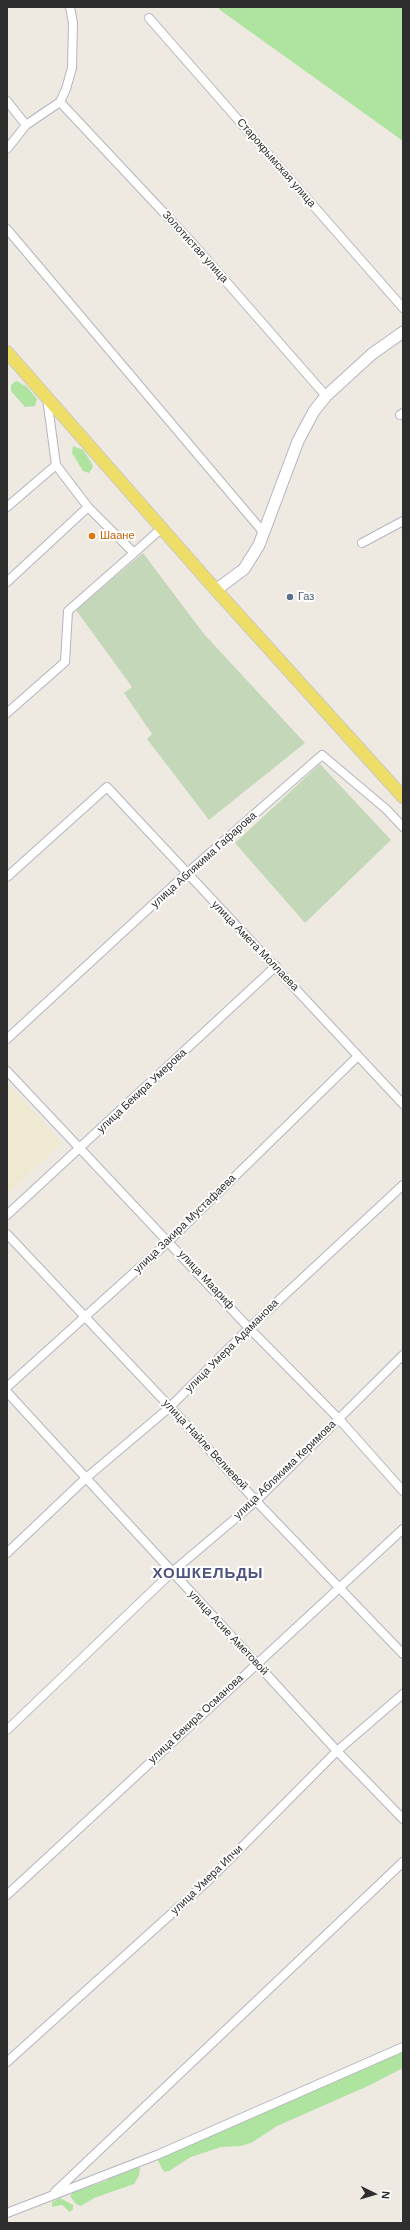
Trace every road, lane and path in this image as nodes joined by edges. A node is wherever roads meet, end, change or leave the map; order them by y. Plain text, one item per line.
1 (70, 7) edge
2 (149, 18) dead end
3 (7, 101) edge
4 (60, 102) junction
5 (26, 125) junction
6 (7, 148) edge
7 (7, 229) edge
8 (403, 308) edge
9 (403, 332) edge
10 (8, 355) edge
11 (326, 396) junction
12 (47, 398) junction
13 (56, 466) junction
14 (7, 507) edge
15 (88, 507) junction
16 (403, 521) edge
17 (163, 527) junction
18 (264, 533) junction
19 (362, 543) dead end
20 (134, 553) junction
21 (7, 582) edge
22 (216, 590) junction
23 (7, 713) edge
24 (403, 796) edge
25 (403, 827) edge
26 (186, 874) junction
27 (7, 877) edge
28 (276, 966) junction
29 (7, 1039) edge
30 (358, 1056) junction
31 (7, 1071) edge
32 (403, 1104) edge
33 (80, 1149) junction
34 (403, 1185) edge
35 (7, 1215) edge
36 (7, 1234) edge
37 (169, 1241) junction
38 (84, 1318) junction
39 (249, 1328) junction
40 (403, 1355) edge
41 (7, 1387) edge
42 (7, 1392) edge
43 (170, 1407) junction
44 (339, 1419) junction
45 (86, 1478) junction
46 (403, 1491) edge
47 (256, 1501) junction
48 (403, 1529) edge
49 (7, 1554) edge
50 (172, 1572) junction
51 (340, 1587) junction
52 (403, 1654) edge
53 (256, 1663) junction
54 (403, 1694) edge
55 (7, 1730) edge
56 (337, 1751) junction
57 (403, 1819) edge
58 (403, 1862) edge
59 (7, 1895) edge
60 (403, 2047) edge
61 (7, 2062) edge
62 (55, 2192) junction
63 (7, 2213) edge

1 - 4 street
2 - 8 street, Старокрымская улица
3 - 5 street
4 - 5 street
4 - 11 street, Золотистая улица
5 - 6 street
7 - 18 street
9 - 11 main road
10 - 12 main road
11 - 18 main road
12 - 13 street
12 - 17 main road
13 - 14 street
13 - 15 street
15 - 20 street
15 - 21 street
16 - 19 street
17 - 20 street
17 - 22 main road
18 - 22 main road
20 - 23 street
22 - 24 main road
25 - 26 street, улица Аблякима Гафарова
26 - 27 street, улица Амета Моллаева
26 - 28 street, улица Амета Моллаева
26 - 29 street, улица Аблякима Гафарова
28 - 30 street, улица Амета Моллаева
28 - 33 street, улица Бекира Умерова
30 - 32 street, улица Амета Моллаева
30 - 37 street, улица Закира Мустафаева
31 - 33 street, улица Маариф
33 - 35 street, улица Бекира Умерова
33 - 37 street, улица Маариф
34 - 39 street, улица Умера Адаманова
36 - 38 street, улица Найле Велиевой
37 - 38 street, улица Закира Мустафаева
37 - 39 street, улица Маариф
38 - 41 street, улица Закира Мустафаева
38 - 43 street, улица Найле Велиевой
39 - 43 street, улица Умера Адаманова
39 - 44 street, улица Маариф
40 - 44 street, улица Аблякима Керимова
42 - 45 street, улица Асие Аметовой
43 - 45 street, улица Умера Адаманова
43 - 47 street, улица Найле Велиевой
44 - 46 street, улица Маариф
44 - 47 street, улица Аблякима Керимова
45 - 49 street, улица Умера Адаманова
45 - 50 street, улица Асие Аметовой
47 - 50 street, улица Аблякима Керимова
47 - 51 street, улица Найле Велиевой
48 - 51 street, улица Бекира Османова
50 - 53 street, улица Асие Аметовой
50 - 55 street, улица Аблякима Керимова
51 - 52 street, улица Найле Велиевой
51 - 53 street, улица Бекира Османова
53 - 56 street, улица Асие Аметовой
53 - 59 street, улица Бекира Османова
54 - 56 street, улица Умера Ипчи
56 - 57 street, улица Асие Аметовой
56 - 61 street, улица Умера Ипчи
58 - 62 street
60 - 62 street
62 - 63 street

